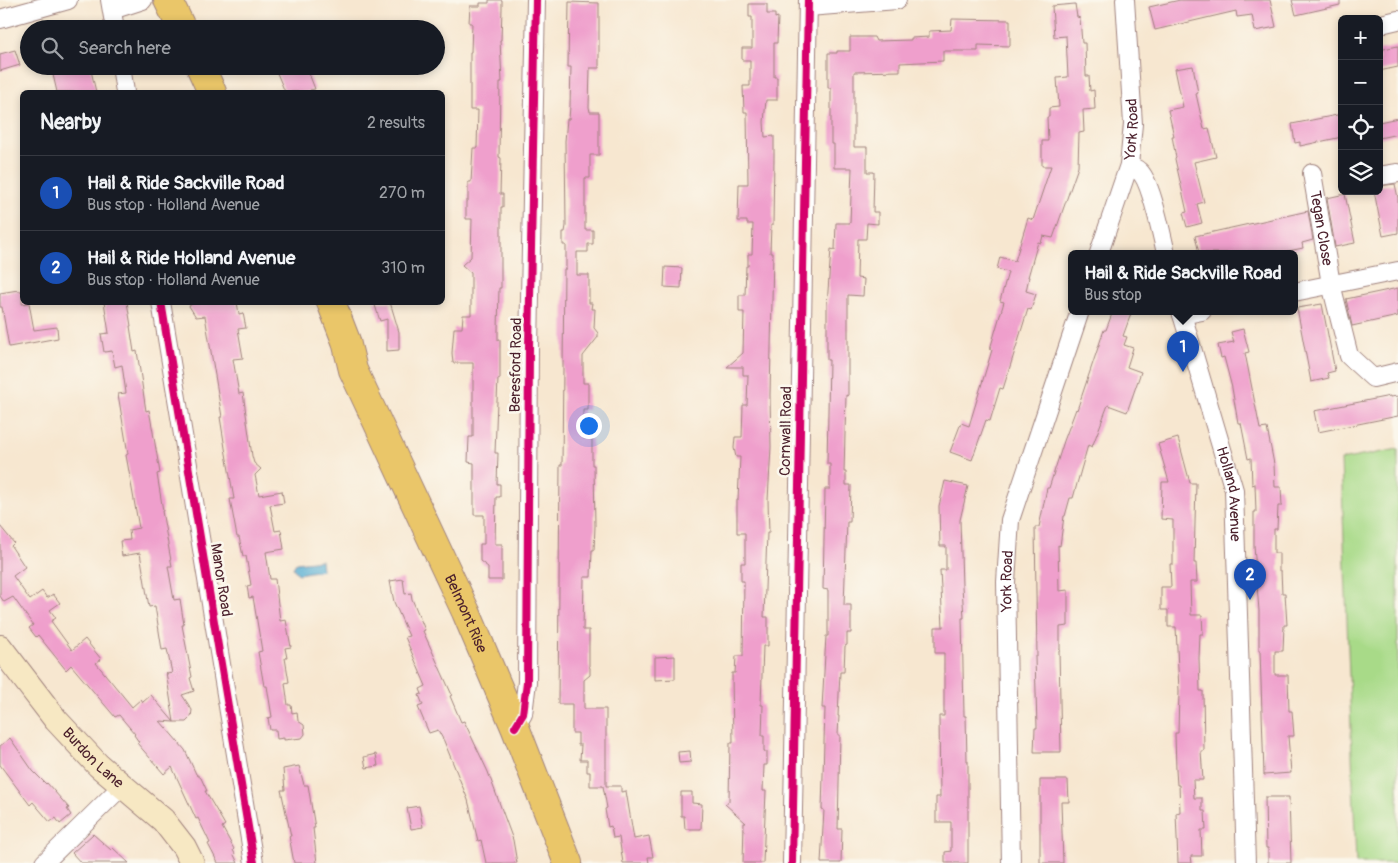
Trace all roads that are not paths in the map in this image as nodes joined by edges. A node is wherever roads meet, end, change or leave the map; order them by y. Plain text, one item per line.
1 (68, 0) edge
2 (143, 0) edge
3 (168, 0) edge
4 (186, 0) edge
5 (536, 0) edge
6 (897, 0) edge
7 (1125, 0) edge
8 (808, 4) edge
9 (110, 5) edge
10 (0, 19) edge
11 (113, 20) edge
12 (178, 20) edge
13 (196, 20) edge
14 (122, 75) edge
15 (204, 75) edge
16 (222, 75) edge
17 (125, 90) edge
18 (211, 90) edge
19 (230, 90) edge
20 (1129, 165) junction
21 (1312, 173) dead end
22 (1398, 173) edge
23 (1383, 175) edge
24 (1100, 250) edge
25 (1165, 250) edge
26 (1398, 271) edge
27 (1331, 284) junction
28 (1298, 291) edge
29 (161, 305) edge
30 (314, 305) edge
31 (332, 305) edge
32 (1079, 315) edge
33 (1182, 315) edge
34 (353, 370) junction
35 (1398, 372) edge
36 (0, 647) edge
37 (516, 727) junction
38 (123, 785) junction
39 (44, 863) edge
40 (192, 863) edge
41 (254, 863) edge
42 (568, 863) edge
43 (792, 863) edge
44 (1011, 863) edge
45 (1246, 863) edge

1 - 10 street
2 - 9 street
3 - 12 highway
4 - 13 highway
5 - 37 street, Beresford Road
6 - 8 street
7 - 20 street, York Road
8 - 43 street, Cornwall Road
9 - 11 street
14 - 17 street
15 - 18 highway
16 - 19 highway
20 - 24 street, York Road
20 - 25 street
21 - 27 street, Tegan Close
22 - 23 street
26 - 27 street
27 - 28 street
27 - 35 street, Tegan Close
29 - 41 street, Manor Road
30 - 34 highway, Belmont Rise
31 - 34 highway, Belmont Rise
32 - 44 street, York Road
33 - 45 street, Holland Avenue
34 - 37 highway, Belmont Rise
36 - 38 street, Burdon Lane
37 - 42 highway, Belmont Rise
38 - 39 street
38 - 40 street, Burdon Lane

